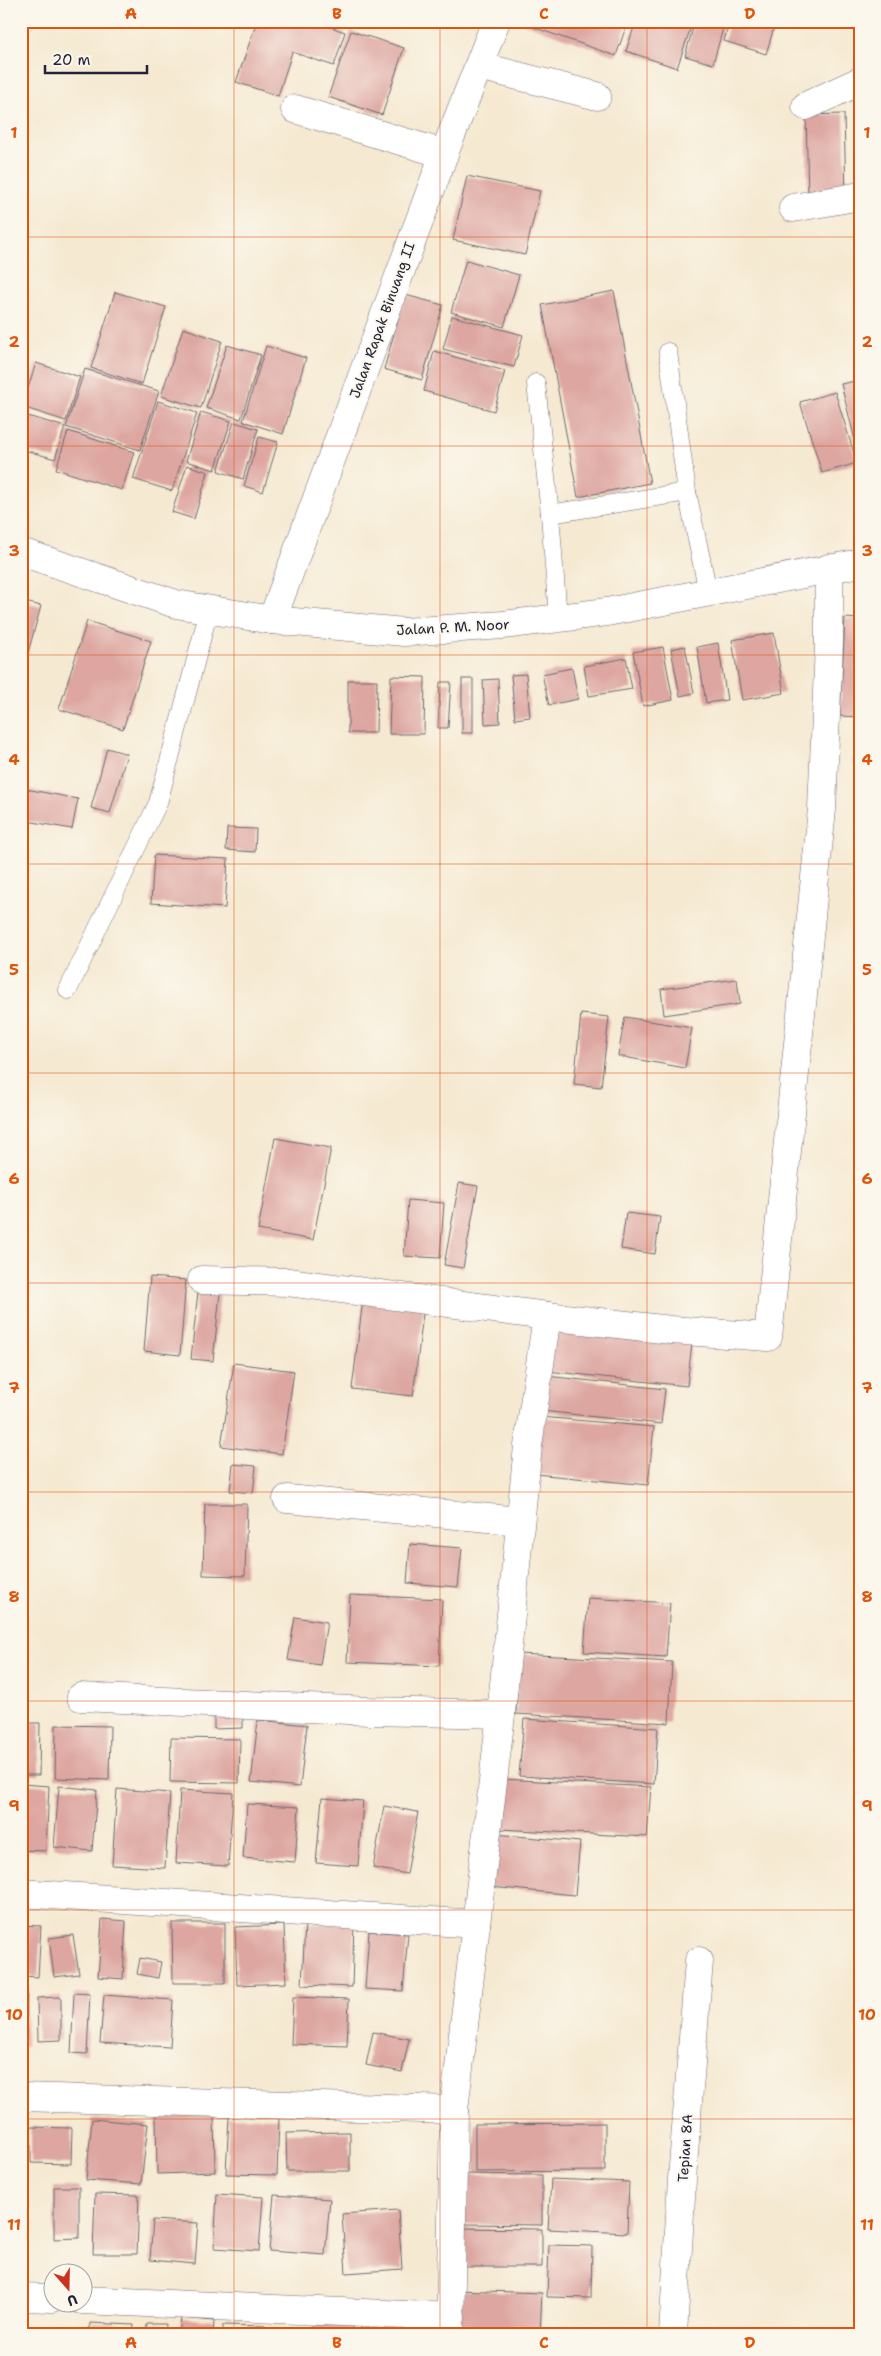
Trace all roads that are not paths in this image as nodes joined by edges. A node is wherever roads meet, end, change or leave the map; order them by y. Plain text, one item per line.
1 (496, 21) edge
2 (479, 66) junction
3 (860, 81) edge
4 (597, 96) dead end
5 (806, 106) dead end
6 (295, 109) dead end
7 (444, 154) junction
8 (860, 196) edge
9 (793, 208) dead end
10 (668, 352) dead end
11 (536, 383) dead end
12 (688, 492) junction
13 (550, 514) junction
14 (21, 552) edge
15 (860, 563) edge
16 (828, 568) junction
17 (708, 592) junction
18 (209, 610) junction
19 (558, 618) junction
20 (272, 620) junction
21 (68, 990) dead end
22 (202, 1280) dead end
23 (547, 1316) junction
24 (287, 1499) dead end
25 (520, 1521) junction
26 (81, 1697) dead end
27 (501, 1714) junction
28 (21, 1894) edge
29 (476, 1924) junction
30 (699, 1961) dead end
31 (21, 2096) edge
32 (454, 2110) junction
33 (21, 2297) edge
34 (42, 2298) edge
35 (92, 2301) edge
36 (450, 2326) edge
37 (673, 2335) edge

1 - 2 main road, Jalan Rapak Binuang II
2 - 4 main road
2 - 7 main road, Jalan Rapak Binuang II
3 - 5 main road
6 - 7 main road
7 - 20 main road, Jalan Rapak Binuang II
8 - 9 main road
10 - 12 lane
11 - 13 lane
12 - 13 lane
12 - 17 lane
13 - 19 lane
14 - 18 main road, Jalan P. M. Noor
15 - 16 main road, Jalan P. M. Noor
16 - 17 main road, Jalan P. M. Noor
16 - 23 main road
17 - 19 main road, Jalan P. M. Noor
18 - 20 main road, Jalan P. M. Noor
18 - 21 lane
19 - 20 main road, Jalan P. M. Noor
22 - 23 main road
23 - 25 main road
24 - 25 main road
25 - 27 main road
26 - 27 main road
27 - 29 main road
28 - 29 main road
29 - 32 main road
30 - 37 main road, Tepian 8A
31 - 32 main road
32 - 36 main road
33 - 34 main road
35 - 36 main road

